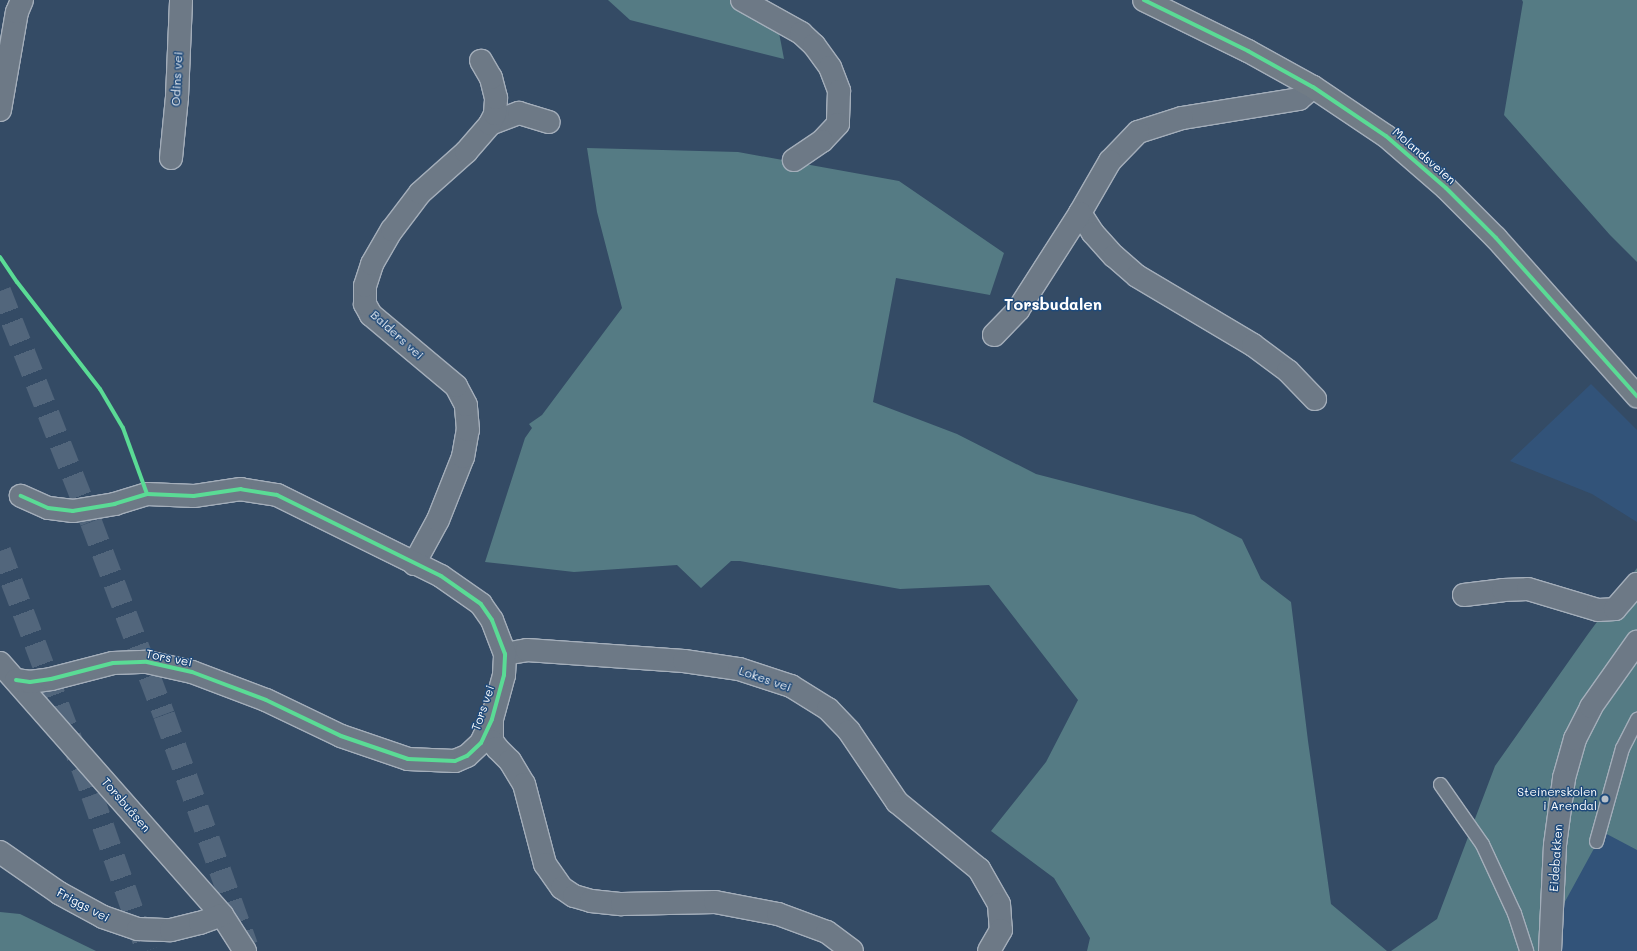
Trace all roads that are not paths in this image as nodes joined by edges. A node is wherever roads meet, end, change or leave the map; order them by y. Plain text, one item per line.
1 (22, 0) edge
2 (181, 0) edge
3 (742, 0) edge
4 (1144, 0) edge
5 (481, 61) dead end
6 (1313, 87) junction
7 (0, 110) edge
8 (549, 122) dead end
9 (490, 124) junction
10 (171, 158) dead end
11 (794, 160) dead end
12 (1080, 213) junction
13 (994, 335) dead end
14 (1637, 396) edge
15 (1315, 399) dead end
16 (21, 496) dead end
17 (414, 564) junction
18 (1637, 584) edge
19 (1464, 596) dead end
20 (1637, 642) edge
21 (505, 654) junction
22 (0, 663) edge
23 (16, 680) junction
24 (1637, 718) edge
25 (492, 719) junction
26 (1440, 784) dead end
27 (1596, 841) dead end
28 (0, 852) edge
29 (222, 915) junction
30 (245, 951) edge
31 (852, 951) edge
32 (989, 951) edge
33 (1526, 951) edge
34 (1550, 951) edge

1 - 7 street
2 - 10 street, Odins vei
3 - 11 street
4 - 6 main road, Molandsveien
5 - 9 street, Balders vei
6 - 12 street
6 - 14 main road, Molandsveien
8 - 9 street, Balders vei
9 - 17 street, Balders vei
12 - 13 street
12 - 15 street
16 - 17 street, Tors vei
17 - 21 street, Tors vei
18 - 19 street
20 - 34 street, Eidebakken
21 - 25 street, Tors vei
21 - 32 street, Lokes vei
22 - 23 street, Torsbuåsen
23 - 25 street, Tors vei
23 - 29 street, Torsbuåsen
24 - 27 lane
25 - 31 street
26 - 33 lane
28 - 29 street, Friggs vei
29 - 30 street, Torsbuåsen

